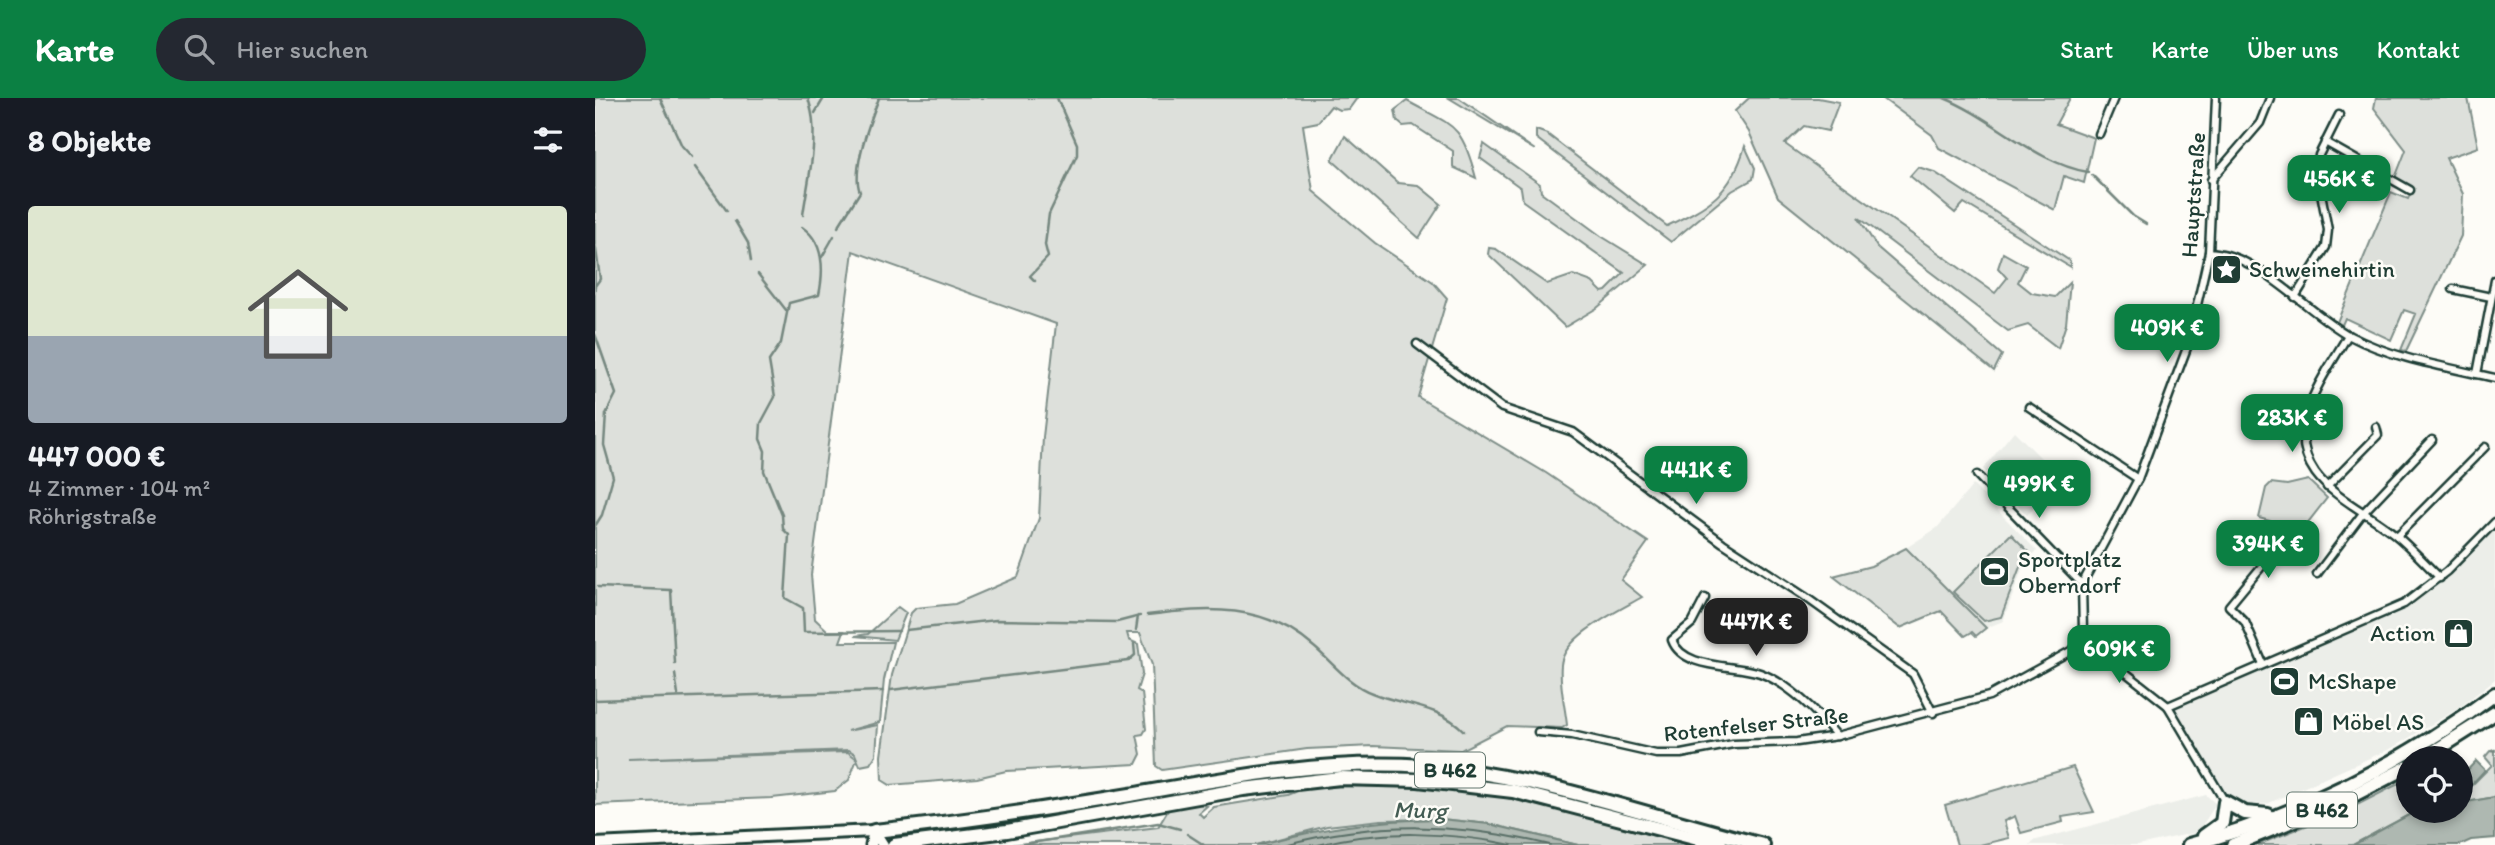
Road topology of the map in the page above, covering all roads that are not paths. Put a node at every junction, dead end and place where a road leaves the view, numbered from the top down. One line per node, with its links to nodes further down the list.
1 (2115, 98): 5 (street)
2 (2216, 98): 7 (street, Hauptstraße)
3 (2270, 98): 7 (street)
4 (2339, 116): 6 (street)
5 (2099, 134)
6 (2325, 142): 8 (street); 12 (street)
7 (2211, 180): 9 (street, Hauptstraße)
8 (2410, 190)
9 (2209, 252): 12 (street); 24 (street, Hauptstraße)
10 (2495, 280): 13 (street)
11 (2453, 289): 13 (street)
12 (2295, 297): 15 (street)
13 (2491, 297): 14 (street)
14 (2492, 310): 17 (street)
15 (2349, 335): 17 (street); 25 (street)
16 (1417, 344): 38 (street)
17 (2477, 374): 18 (street)
18 (2495, 378)
19 (2029, 407): 24 (street)
20 (2376, 426): 25 (street)
21 (2432, 440): 26 (street)
22 (2485, 447): 28 (street)
23 (1977, 475): 32 (street)
24 (2138, 479): 32 (street, Hauptstraße)
25 (2327, 487): 26 (street)
26 (2363, 513): 28 (street); 30 (street)
27 (2495, 522): 31 (street)
28 (2397, 536): 31 (street)
29 (2286, 537): 35 (street)
30 (2317, 574)
31 (2439, 578): 35 (street)
32 (2082, 584): 34 (street, Hauptstraße)
33 (1705, 598): 41 (street)
34 (2087, 642): 37 (street); 38 (street, Rotenfelser Straße)
35 (2263, 664): 37 (street)
36 (2495, 694): 45 (highway, B 462)
37 (2168, 706): 44 (street)
38 (1933, 713): 41 (street, Rotenfelser Straße)
39 (2495, 713): 42 (highway)
40 (1538, 733): 41 (street, Rotenfelser Straße)
41 (1836, 736)
42 (2443, 746)
43 (2396, 773): 54 (highway, B 462)
44 (2225, 802): 45 (highway); 47 (highway)
45 (2275, 816): 47 (highway, B 462)
46 (874, 831): 48 (main road, B 462); 49 (street); 50 (street); 53 (highway, B 462)
47 (2195, 843)
48 (595, 844)
49 (871, 845)
50 (883, 845)
51 (894, 845): 52 (highway, B 462)
52 (1721, 845)
53 (1763, 845)
54 (2233, 845)

